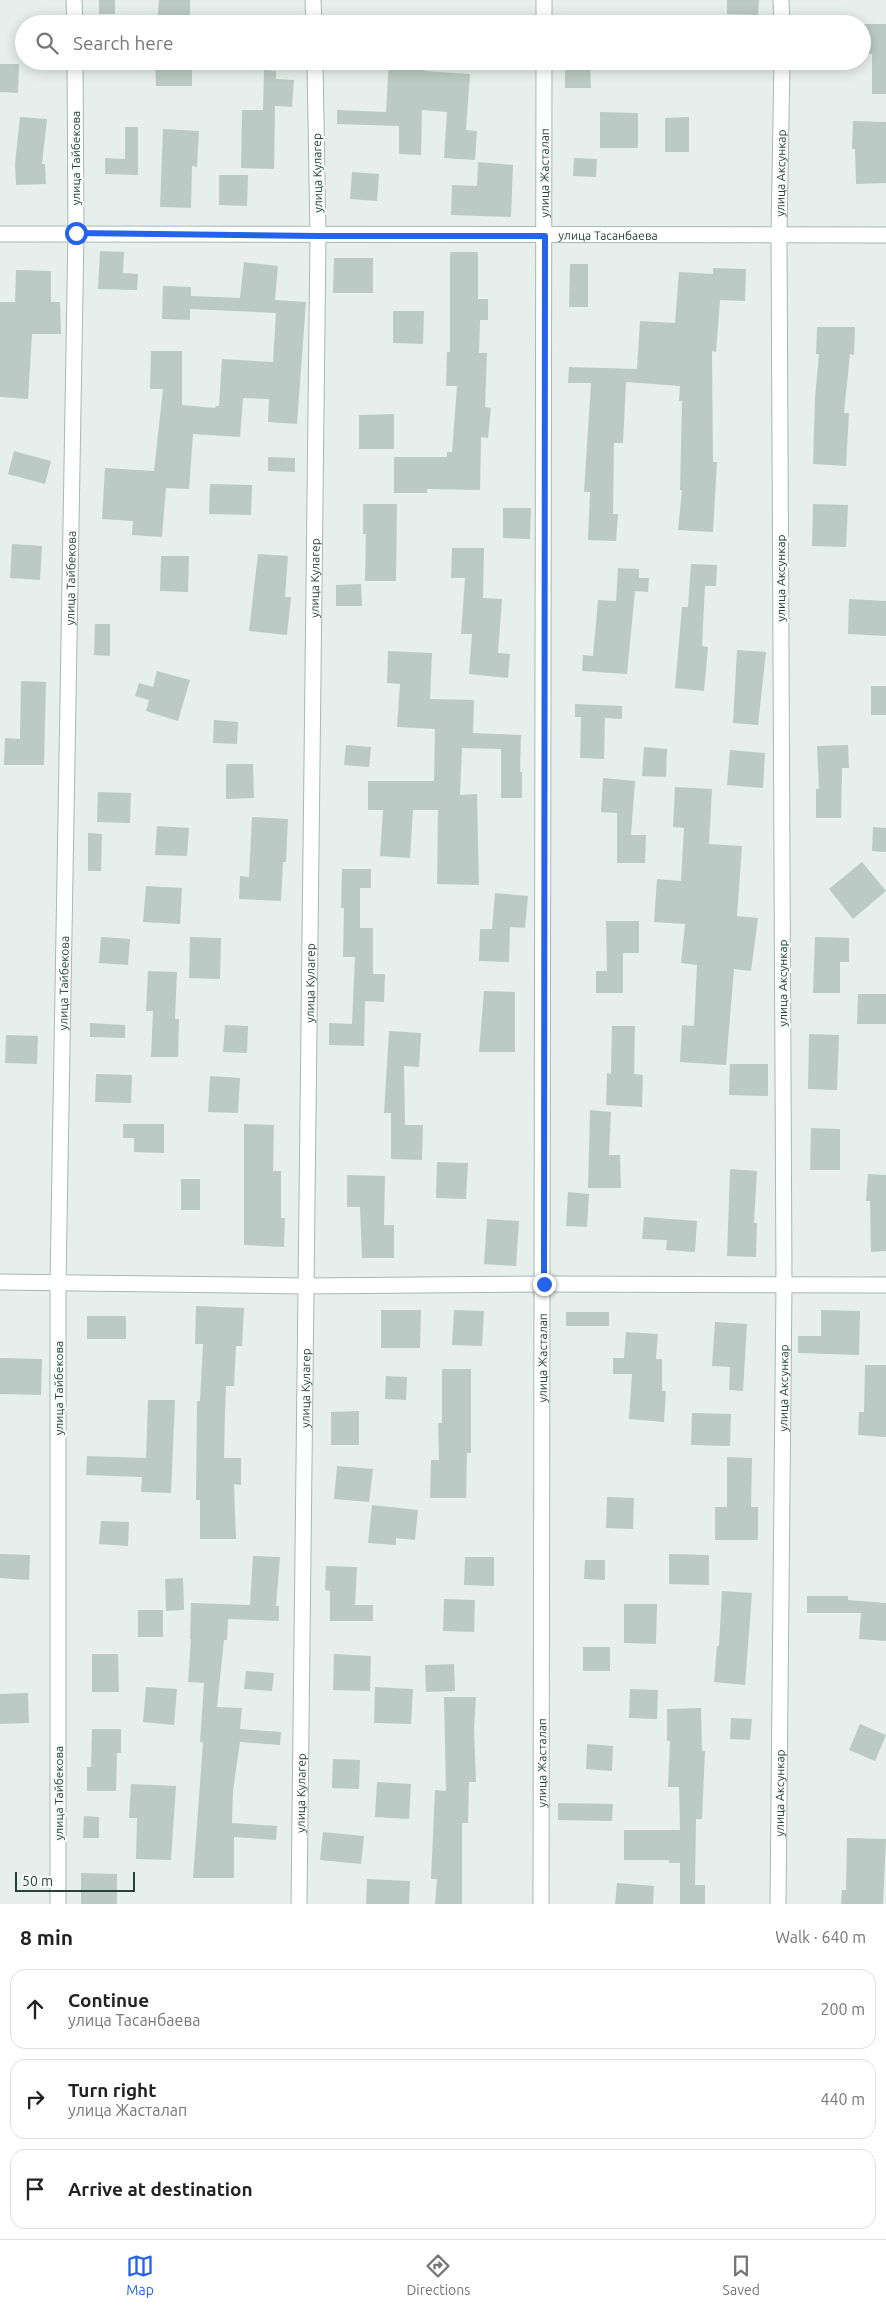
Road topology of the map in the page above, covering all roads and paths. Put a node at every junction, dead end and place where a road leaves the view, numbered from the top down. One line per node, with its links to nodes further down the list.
1 (74, 0): 5 (street)
2 (314, 0): 6 (street)
3 (544, 0): 7 (street)
4 (781, 0): 8 (street)
5 (75, 15)
6 (314, 15)
7 (544, 15)
8 (782, 15)
9 (75, 70): 13 (street, улица Тайбекова)
10 (315, 70): 17 (street, улица Кулагер)
11 (544, 70): 18 (street, улица Жасталап)
12 (782, 70): 16 (street, улица Аксункар)
13 (76, 233): 14 (street, улица Тасанбаева); 17 (street, улица Тасанбаева); 20 (street, улица Тайбекова)
14 (0, 234)
15 (886, 234): 16 (street, улица Тасанбаева)
16 (779, 235): 18 (street, улица Тасанбаева); 22 (street, улица Аксункар)
17 (318, 236): 18 (street, улица Тасанбаева); 24 (street, улица Кулагер)
18 (545, 236): 21 (street, улица Жасталап)
19 (0, 1282): 20 (street)
20 (58, 1282): 24 (street); 25 (street, улица Тайбекова)
21 (544, 1284): 22 (street); 24 (street); 27 (street, улица Жасталап)
22 (784, 1284): 23 (street); 28 (street, улица Аксункар)
23 (886, 1285)
24 (304, 1286): 26 (street, улица Кулагер)
25 (58, 1904)
26 (299, 1904)
27 (541, 1904)
28 (778, 1904)

